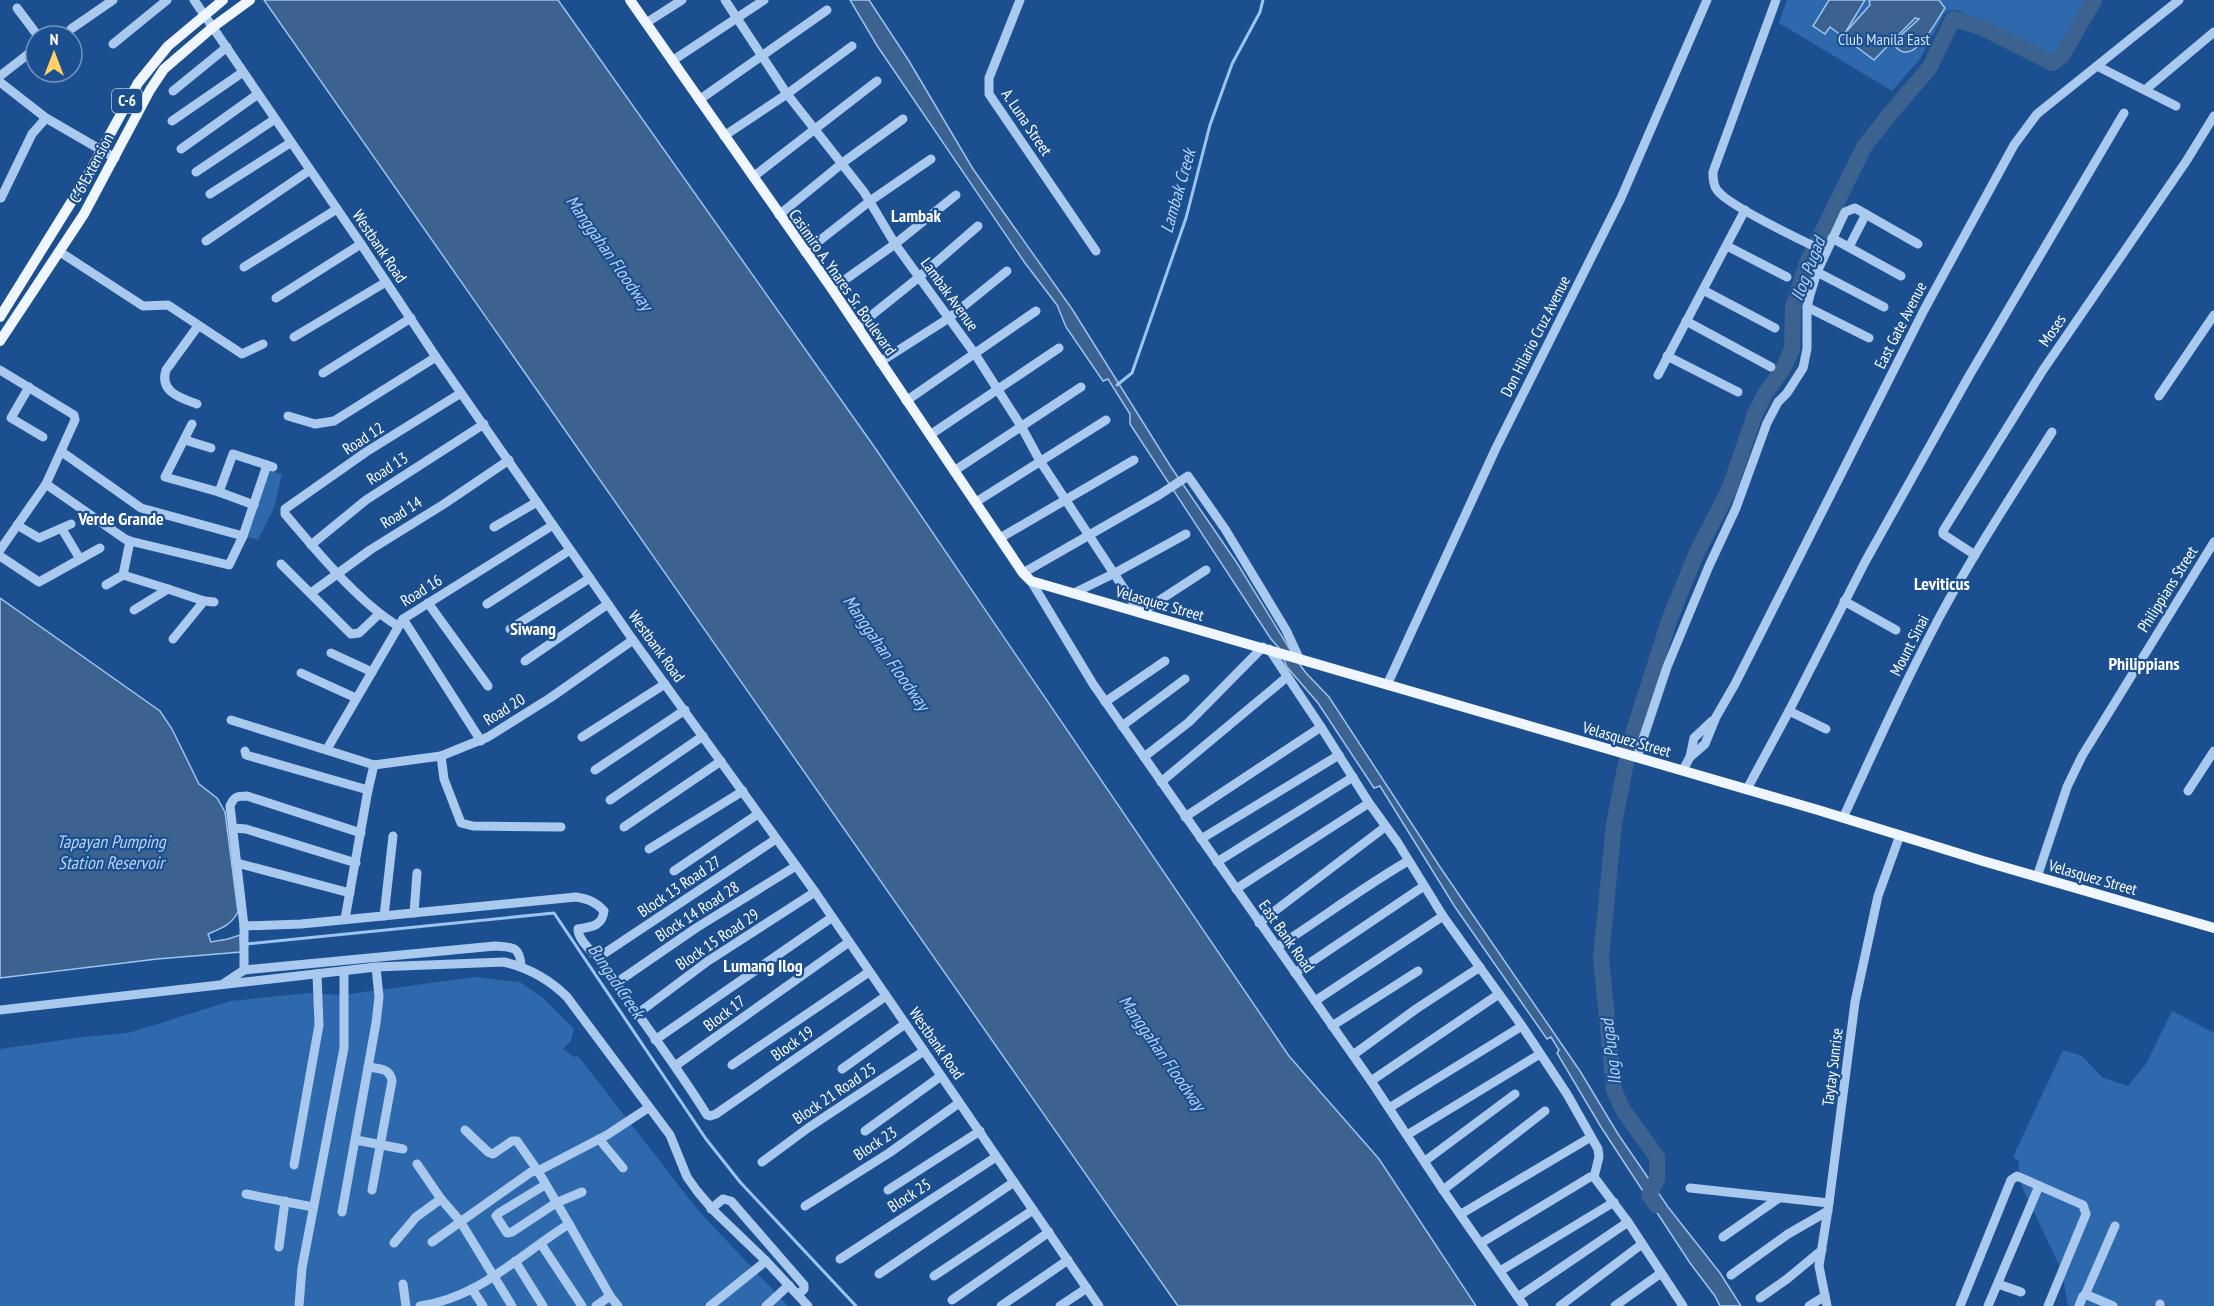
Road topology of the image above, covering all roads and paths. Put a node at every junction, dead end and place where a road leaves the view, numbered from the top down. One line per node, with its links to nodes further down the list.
1 (113, 0): 19 (street)
2 (167, 0): 23 (street)
3 (194, 0): 16 (street, Westbank Road)
4 (223, 0): 16 (main road, C-6 Extension / C-6)
5 (249, 0): 21 (main road, C-6 Extension / C-6)
6 (630, 0): 20 (main road, Casimiro A. Ynares Sr. Boulevard)
7 (682, 0): 20 (street)
8 (725, 0): 17 (street, Lambak Avenue)
9 (764, 0): 17 (street)
10 (1020, 0): 73 (street, A. Luna Street)
11 (1707, 0): 189 (street, Don Hilario Cruz Avenue)
12 (1776, 0): 62 (street)
13 (2179, 0): 29 (street, East Gate Avenue)
14 (17, 8): 18 (street)
15 (827, 10): 26 (street)
16 (205, 14): 21 (street, Westbank Road); 50 (main road, C-6 Extension / C-6)
17 (737, 19): 26 (street, Lambak Avenue); 28 (street)
18 (29, 24)
19 (78, 24)
20 (646, 24): 28 (main road, Casimiro A. Ynares Sr. Boulevard)
21 (213, 27): 25 (street, Westbank Road); 51 (main road, C-6 Extension / C-6)
22 (2214, 32): 34 (street)
23 (113, 44)
24 (852, 46): 37 (street)
25 (226, 47): 30 (street, Westbank Road); 35 (street)
26 (761, 55): 37 (street, Lambak Avenue); 38 (street)
27 (24, 57): 31 (street)
28 (672, 61): 38 (main road, Casimiro A. Ynares Sr. Boulevard)
29 (2097, 66): 34 (street); 212 (street, East Gate Avenue)
30 (243, 72): 36 (street, Westbank Road); 45 (street)
31 (0, 76)
32 (876, 81): 46 (street)
33 (0, 82): 42 (street)
34 (2145, 90): 39 (street)
35 (173, 91)
36 (258, 94): 43 (street, Westbank Road); 49 (street)
37 (787, 94): 46 (street, Lambak Avenue); 47 (street)
38 (699, 100): 47 (main road, Casimiro A. Ynares Sr. Boulevard)
39 (2176, 106)
40 (2124, 113): 167 (street)
41 (2214, 116): 154 (street, Moses)
42 (46, 118): 50 (street); 59 (street)
43 (274, 119): 48 (street, Westbank Road); 55 (street)
44 (903, 119): 53 (street)
45 (171, 121)
46 (815, 130): 53 (street, Lambak Avenue); 56 (street)
47 (724, 136): 56 (main road, Casimiro A. Ynares Sr. Boulevard)
48 (290, 143): 54 (street, Westbank Road); 57 (street)
49 (181, 149)
50 (102, 150): 51 (street); 91 (main road, C-6 Extension / C-6)
51 (115, 158): 75 (main road, C-6 Extension / C-6)
52 (931, 159): 60 (street)
53 (841, 164): 60 (street, Lambak Avenue); 64 (street)
54 (310, 170): 61 (street, Westbank Road); 67 (street)
55 (196, 172)
56 (753, 177): 64 (main road, Casimiro A. Ynares Sr. Boulevard)
57 (210, 194)
58 (956, 195): 69 (street)
59 (1, 198)
60 (870, 201): 69 (street, Lambak Avenue); 76 (street)
61 (337, 209): 68 (street, Westbank Road); 77 (street)
62 (1745, 210): 71 (street); 74 (street)
63 (1866, 214): 66 (street); 70 (street); 72 (street)
64 (779, 215): 76 (main road, Casimiro A. Ynares Sr. Boulevard)
65 (978, 226): 82 (street)
66 (1832, 238): 72 (street); 74 (street)
67 (206, 241)
68 (361, 244): 83 (street, Westbank Road); 86 (street)
69 (895, 244): 82 (street, Lambak Avenue); 84 (street)
70 (1918, 244)
71 (1727, 246): 81 (street); 85 (street)
72 (1849, 247): 80 (street)
73 (1096, 250)
74 (1822, 250): 79 (street)
75 (60, 252): 95 (street); 100 (main road, C-6 Extension / C-6)
76 (805, 252): 84 (main road, Casimiro A. Ynares Sr. Boulevard)
77 (244, 267)
78 (1007, 270): 93 (street)
79 (1817, 272): 87 (street); 88 (street)
80 (1901, 276)
81 (1787, 277)
82 (918, 278): 93 (street, Lambak Avenue); 96 (street)
83 (386, 282): 92 (street, Westbank Road); 98 (street)
84 (832, 289): 96 (main road, Casimiro A. Ynares Sr. Boulevard)
85 (1703, 290): 94 (street); 97 (street)
86 (276, 298)
87 (1807, 307): 99 (street); 208 (street)
88 (1884, 307)
89 (1036, 311): 103 (street)
90 (2214, 315): 116 (street)
91 (0, 317)
92 (411, 318): 105 (street, Westbank Road); 109 (street)
93 (949, 318): 103 (street, Lambak Avenue); 106 (street)
94 (1686, 321): 104 (street); 107 (street)
95 (198, 326): 101 (street); 118 (street)
96 (857, 327): 106 (main road, Casimiro A. Ynares Sr. Boulevard)
97 (1775, 328)
98 (294, 337)
99 (1869, 338)
100 (0, 341)
101 (263, 344)
102 (1059, 348): 113 (street)
103 (975, 354): 113 (street, Lambak Avenue); 117 (street)
104 (1667, 356): 110 (street); 114 (street)
105 (436, 357): 115 (street, Westbank Road); 119 (street)
106 (880, 362): 117 (main road, Casimiro A. Ynares Sr. Boulevard)
107 (1771, 368)
108 (0, 370): 111 (street)
109 (323, 373)
110 (1658, 375)
111 (29, 387): 126 (street); 129 (street)
112 (1081, 387): 123 (street)
113 (998, 389): 123 (street, Lambak Avenue); 125 (street)
114 (1738, 392)
115 (461, 393): 122 (street, Westbank Road); 149 (street, Road 12)
116 (2159, 396)
117 (906, 401): 125 (main road, Casimiro A. Ynares Sr. Boulevard)
118 (197, 404)
119 (288, 416)
120 (1106, 420): 132 (street)
121 (192, 424): 127 (street)
122 (484, 424): 130 (street, Westbank Road); 149 (street, Road 13)
123 (1021, 426): 132 (street, Lambak Avenue); 133 (street)
124 (2052, 432): 154 (street, Mount Sinai)
125 (930, 435): 133 (main road, Casimiro A. Ynares Sr. Boulevard)
126 (43, 437)
127 (185, 440): 128 (street); 135 (street)
128 (211, 448)
129 (62, 452): 134 (street); 145 (street)
130 (509, 459): 137 (street, Westbank Road); 158 (street, Road 14)
131 (1134, 460): 136 (street)
132 (1040, 461): 136 (street, Lambak Avenue); 138 (street)
133 (954, 471): 138 (main road, Casimiro A. Ynares Sr. Boulevard)
134 (46, 484): 140 (street); 147 (street)
135 (219, 492): 139 (street); 139 (street)
136 (1066, 499): 144 (street, Lambak Avenue); 146 (street)
137 (537, 502): 141 (street, Westbank Road); 142 (street)
138 (976, 502): 146 (main road, Casimiro A. Ynares Sr. Boulevard)
139 (254, 506): 145 (street)
140 (18, 525): 151 (street); 155 (street)
141 (553, 525): 152 (street, Westbank Road); 168 (street, Road 16)
142 (494, 527)
143 (1186, 534): 159 (street)
144 (1090, 535): 159 (street, Lambak Avenue); 161 (street); 181 (street)
145 (243, 537): 147 (street)
146 (1000, 538): 161 (main road, Casimiro A. Ynares Sr. Boulevard)
147 (130, 541): 160 (street)
148 (2214, 542): 241 (street, Philippians Street)
149 (311, 545): 158 (street)
150 (100, 548): 155 (street)
151 (0, 550)
152 (570, 550): 162 (street, Westbank Road); 169 (street)
153 (0, 555): 155 (street)
154 (1975, 555): 223 (street, Mount Sinai)
155 (80, 560)
156 (281, 564): 165 (street)
157 (1206, 570): 172 (street)
158 (338, 572): 165 (street, Road 14); 173 (street)
159 (1115, 573): 166 (street); 172 (street, Lambak Avenue)
160 (123, 575): 163 (street); 164 (street)
161 (1027, 577): 166 (main road, Velasquez Street); 192 (street, East Bank Road)
162 (590, 578): 170 (street, Westbank Road); 175 (street)
163 (106, 585)
164 (168, 589): 171 (street); 177 (street)
165 (311, 593): 173 (street)
166 (1074, 593): 172 (main road, Velasquez Street)
167 (1844, 601): 176 (street); 194 (street)
168 (428, 603): 174 (street, Road 16); 190 (street)
169 (486, 604)
170 (608, 604): 178 (street, Westbank Road); 182 (street)
171 (134, 610)
172 (1140, 613): 179 (main road, Velasquez Street)
173 (379, 614): 174 (street)
174 (401, 622): 184 (street, Road 16); 201 (street)
175 (510, 629)
176 (1896, 630)
177 (173, 639)
178 (633, 640): 188 (street, Westbank Road); 201 (street, Road 20)
179 (1266, 648): 181 (main road, Velasquez Street); 186 (street); 207 (street)
180 (332, 653): 184 (street)
181 (1299, 658): 189 (main road, Velasquez Street)
182 (525, 661)
183 (1165, 661): 192 (street)
184 (372, 672): 191 (street, Road 16)
185 (301, 673): 191 (street)
186 (1287, 677): 197 (street); 214 (street)
187 (1185, 679): 196 (street)
188 (665, 684): 193 (street, Westbank Road); 200 (street)
189 (1387, 685): 208 (main road, Velasquez Street)
190 (488, 686)
191 (356, 698): 202 (street, Road 16)
192 (1106, 702): 196 (street, East Bank Road)
193 (685, 710): 199 (street, Westbank Road); 211 (street)
194 (1790, 711): 198 (street); 215 (street)
195 (231, 720): 202 (street)
196 (1122, 726): 207 (street, East Bank Road)
197 (1321, 727): 205 (street); 222 (street)
198 (1826, 729)
199 (703, 736): 209 (street, Westbank Road); 219 (street)
200 (582, 737)
201 (481, 741): 206 (street, Road 20)
202 (327, 749): 210 (street)
203 (245, 751): 216 (street)
204 (2214, 751): 218 (street)
205 (1339, 754): 213 (street); 232 (street)
206 (441, 756): 210 (street, Road 20); 224 (street)
207 (1144, 757): 214 (street, East Bank Road)
208 (1637, 757): 212 (main road, Velasquez Street)
209 (721, 761): 217 (street, Westbank Road); 225 (street)
210 (374, 765): 216 (street)
211 (595, 770)
212 (1683, 770): 215 (main road, Velasquez Street)
213 (1353, 777): 220 (street); 235 (street)
214 (1161, 782): 222 (street, East Bank Road)
215 (1747, 789): 223 (main road, Velasquez Street)
216 (368, 790): 228 (street)
217 (742, 791): 221 (street, Westbank Road); 233 (street)
218 (2188, 791)
219 (610, 800)
220 (1369, 803): 226 (street); 243 (street)
221 (758, 814): 231 (street, Westbank Road); 239 (street)
222 (1185, 817): 232 (street, East Bank Road)
223 (1843, 818): 229 (main road, Velasquez Street)
224 (561, 827)
225 (624, 827)
226 (1385, 827): 234 (street); 251 (street)
227 (233, 828): 228 (street); 236 (street); 237 (street)
228 (361, 833): 237 (street)
229 (1900, 835): 241 (main road, Velasquez Street); 324 (street, Taytay Sunrise)
230 (393, 836): 247 (street)
231 (776, 839): 238 (street, Westbank Road); 256 (street, Block 13 Road 27)
232 (1201, 839): 235 (street, East Bank Road)
233 (649, 849)
234 (1408, 861): 242 (street); 255 (street)
235 (1217, 862): 243 (street, East Bank Road)
236 (237, 863): 244 (street); 253 (street)
237 (356, 863): 244 (street)
238 (796, 866): 245 (street, Westbank Road); 266 (street, Block 14 Road 28)
239 (674, 871)
240 (417, 873): 246 (street)
241 (2037, 877): 252 (main road, Velasquez Street)
242 (1424, 886): 248 (street); 264 (street)
243 (1236, 889): 251 (street, East Bank Road)
244 (350, 892): 250 (street)
245 (815, 892): 249 (street, Westbank Road); 272 (street, Block 15 Road 29)
246 (414, 913): 247 (street); 256 (street)
247 (384, 916): 250 (street)
248 (1443, 916): 260 (street); 270 (street)
249 (831, 918): 254 (street, Westbank Road); 276 (street)
250 (345, 919): 253 (street)
251 (1259, 923): 255 (street, East Bank Road)
252 (2214, 928)
253 (244, 930): 257 (street)
254 (849, 942): 263 (street, Westbank Road); 281 (street, Block 17)
255 (1277, 947): 264 (street, East Bank Road)
256 (599, 957): 266 (street)
257 (244, 965): 258 (street); 267 (street)
258 (521, 966): 259 (street); 288 (street)
259 (376, 967): 261 (street); 282 (street)
260 (1480, 968): 268 (street); 279 (street)
261 (344, 971): 265 (street); 323 (street)
262 (1418, 971): 274 (street)
263 (869, 972): 269 (street, Westbank Road); 280 (street)
264 (1295, 973): 270 (street, East Bank Road)
265 (317, 974): 267 (street); 304 (street)
266 (616, 983): 272 (street)
267 (221, 985): 271 (street)
268 (1499, 994): 275 (street); 285 (street)
269 (886, 996): 273 (street, Westbank Road); 281 (street, Block 19)
270 (1315, 1001): 274 (street, East Bank Road)
271 (0, 1010)
272 (637, 1014): 276 (street)
273 (905, 1024): 277 (street, Westbank Road); 283 (street)
274 (1332, 1026): 279 (street, East Bank Road)
275 (1522, 1026): 278 (street); 289 (street)
276 (655, 1040): 281 (street)
277 (924, 1051): 284 (street, Westbank Road); 302 (street, Block 21 Road 25)
278 (1540, 1054): 294 (street); 295 (street)
279 (1353, 1055): 285 (street, East Bank Road)
280 (732, 1065)
281 (675, 1066)
282 (368, 1067): 297 (street); 298 (street)
283 (842, 1069)
284 (941, 1076): 287 (street, Westbank Road); 292 (street)
285 (1371, 1081): 289 (street, East Bank Road)
286 (1515, 1094): 301 (street)
287 (959, 1103): 293 (street, Westbank Road); 322 (street, Block 23)
288 (648, 1108): 296 (street); 325 (street)
289 (1389, 1108): 294 (street, East Bank Road)
290 (1545, 1111): 314 (street)
291 (465, 1130): 306 (street)
292 (865, 1131)
293 (980, 1131): 300 (street, Westbank Road); 313 (street)
294 (1407, 1135): 301 (street, East Bank Road)
295 (1590, 1137): 307 (street); 328 (street)
296 (599, 1139): 305 (street); 306 (street)
297 (356, 1140): 298 (street); 327 (street)
298 (381, 1145): 299 (street); 312 (street)
299 (403, 1149)
300 (996, 1157): 308 (street, Westbank Road); 342 (street, Block 25)
301 (1425, 1161): 314 (street, East Bank Road)
302 (762, 1162)
303 (417, 1164): 318 (street)
304 (294, 1165)
305 (623, 1168)
306 (538, 1171): 309 (street); 329 (street)
307 (1594, 1177): 320 (street); 337 (street)
308 (1014, 1182): 326 (street, Westbank Road); 348 (street)
309 (545, 1185): 321 (street); 321 (street)
310 (2040, 1186): 353 (street); 387 (street); 389 (street)
311 (1690, 1188): 317 (street)
312 (372, 1190)
313 (888, 1190)
314 (1443, 1190): 328 (street, East Bank Road)
315 (582, 1192): 321 (street)
316 (246, 1194): 319 (street)
317 (1779, 1198): 324 (street); 334 (street)
318 (441, 1199): 329 (street); 336 (street)
319 (285, 1201): 323 (street); 340 (street)
320 (1614, 1202): 330 (street); 346 (street)
321 (556, 1203): 331 (street)
322 (805, 1206)
323 (313, 1207): 367 (street)
324 (1829, 1207): 341 (street, Taytay Sunrise); 349 (street)
325 (711, 1209): 345 (street); 358 (street)
326 (1033, 1210): 333 (street, Westbank Road); 351 (street)
327 (342, 1212)
328 (1461, 1214): 337 (street, East Bank Road)
329 (460, 1221): 335 (street); 350 (street)
330 (1628, 1222): 339 (street); 361 (street)
331 (569, 1224): 338 (street); 360 (street)
332 (2115, 1226): 359 (street)
333 (1049, 1232): 343 (street, Westbank Road); 363 (street)
334 (1723, 1237)
335 (432, 1242)
336 (394, 1243)
337 (1481, 1243): 346 (street, East Bank Road)
338 (541, 1244): 344 (street); 373 (street)
339 (1642, 1244): 347 (street); 383 (street)
340 (279, 1246)
341 (1822, 1250): 362 (street); 364 (street, Taytay Sunrise)
342 (840, 1259)
343 (1068, 1260): 355 (street, Westbank Road); 379 (street)
344 (515, 1261): 350 (street); 372 (street)
345 (766, 1261): 354 (street); 376 (street)
346 (1500, 1271): 361 (street, East Bank Road)
347 (1661, 1273): 365 (street); 384 (street)
348 (879, 1274)
349 (1731, 1275)
350 (495, 1276): 356 (street); 371 (street)
351 (934, 1276)
352 (403, 1284): 368 (street)
353 (1998, 1284): 357 (street); 388 (street)
354 (789, 1285): 358 (street); 377 (street)
355 (1087, 1288): 380 (street); 381 (street, Westbank Road)
356 (472, 1289): 366 (street); 370 (street)
357 (2021, 1292)
358 (798, 1295): 378 (street)
359 (2085, 1295): 390 (street); 391 (street)
360 (610, 1296): 374 (street); 375 (street)
361 (1518, 1297): 382 (street, East Bank Road)
362 (1760, 1298)
363 (952, 1300)
364 (1826, 1301): 386 (street)
365 (1681, 1302): 385 (street)
366 (451, 1303): 369 (street)
367 (299, 1306)
368 (406, 1306)
369 (420, 1306)
370 (483, 1306)
371 (512, 1306)
372 (543, 1306)
373 (582, 1306)
374 (596, 1306)
375 (618, 1306)
376 (710, 1306)
377 (765, 1306)
378 (808, 1306)
379 (1001, 1306)
380 (1060, 1306)
381 (1099, 1306)
382 (1524, 1306)
383 (1560, 1306)
384 (1615, 1306)
385 (1669, 1306)
386 (1809, 1306)
387 (1960, 1306)
388 (1988, 1306)
389 (2048, 1306)
390 (2079, 1306)
391 (2113, 1306)

